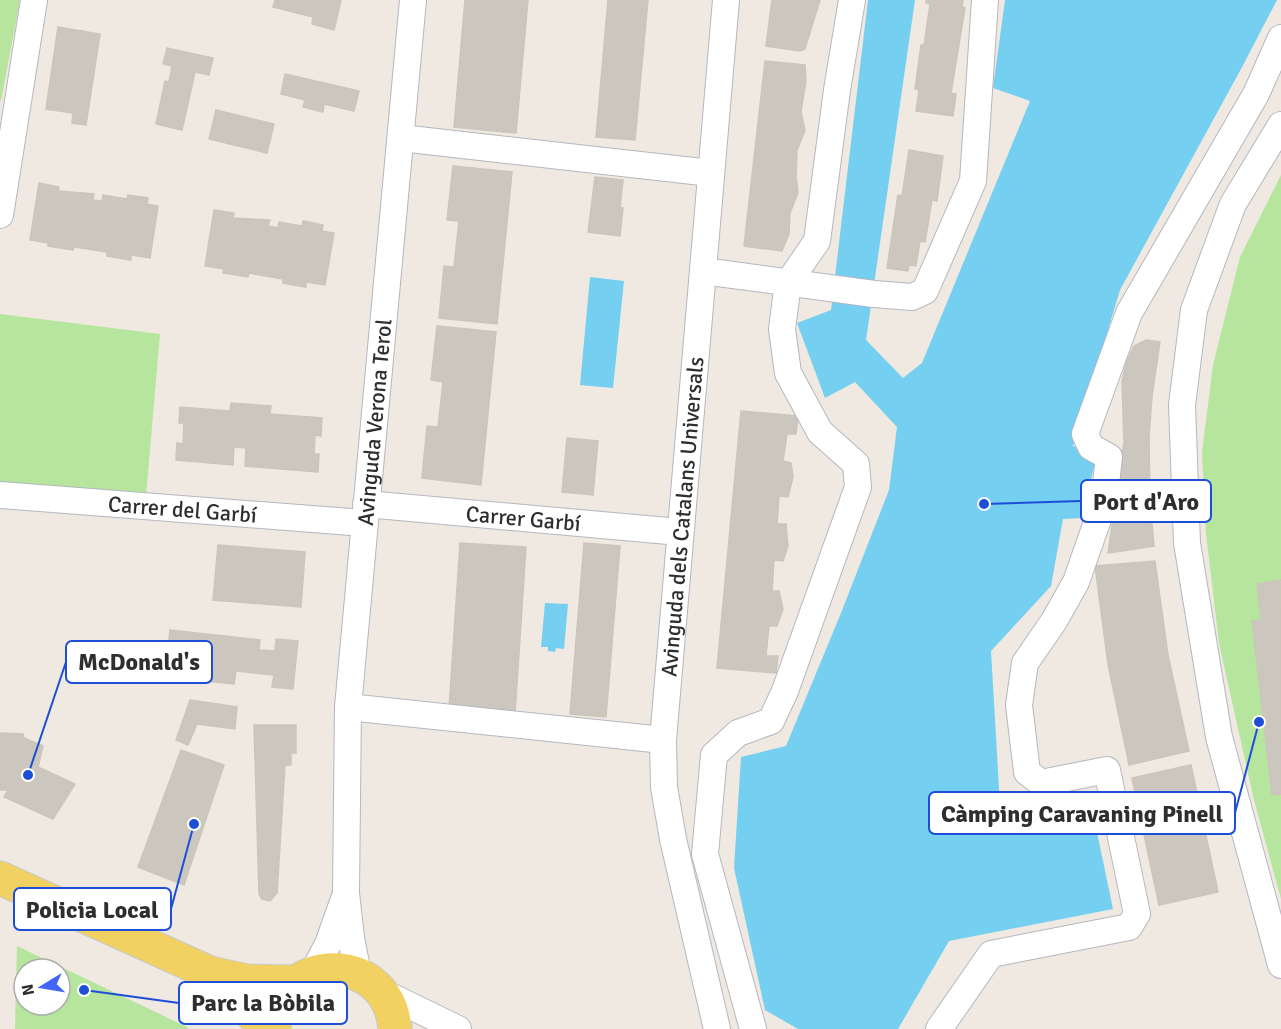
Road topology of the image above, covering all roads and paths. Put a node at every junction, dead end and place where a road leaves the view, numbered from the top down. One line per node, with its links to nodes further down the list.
1 (34, 0): 10 (street)
2 (413, 0): 8 (street, Avinguda Verona Terol)
3 (726, 0): 9 (street, Avinguda dels Catalans Universals)
4 (852, 0): 12 (street)
5 (985, 0): 12 (street)
6 (1281, 38): 30 (street)
7 (1281, 125): 20 (street)
8 (401, 138): 9 (street); 14 (street, Avinguda Verona Terol)
9 (711, 173): 11 (street, Avinguda dels Catalans Universals)
10 (0, 215)
11 (703, 271): 12 (street); 15 (street, Avinguda dels Catalans Universals)
12 (788, 283): 29 (street)
13 (0, 495): 14 (street, Carrer del Garbí)
14 (365, 513): 15 (street, Carrer Garbí); 16 (street, Avinguda Verona Terol)
15 (680, 532): 17 (street, Avinguda dels Catalans Universals)
16 (348, 707): 17 (street); 19 (street, Avinguda Verona Terol)
17 (663, 740): 28 (street, Avinguda dels Catalans Universals)
18 (0, 878): 21 (main road)
19 (346, 893): 22 (street, Avinguda Verona Terol); 23 (street, Avinguda Verona Terol)
20 (1281, 965)
21 (210, 973): 22 (main road); 24 (main road)
22 (305, 978): 23 (main road); 25 (main road)
23 (370, 983): 26 (main road); 27 (street)
24 (267, 1029)
25 (274, 1029)
26 (395, 1029)
27 (458, 1029)
28 (717, 1029)
29 (753, 1029)
30 (939, 1029)

